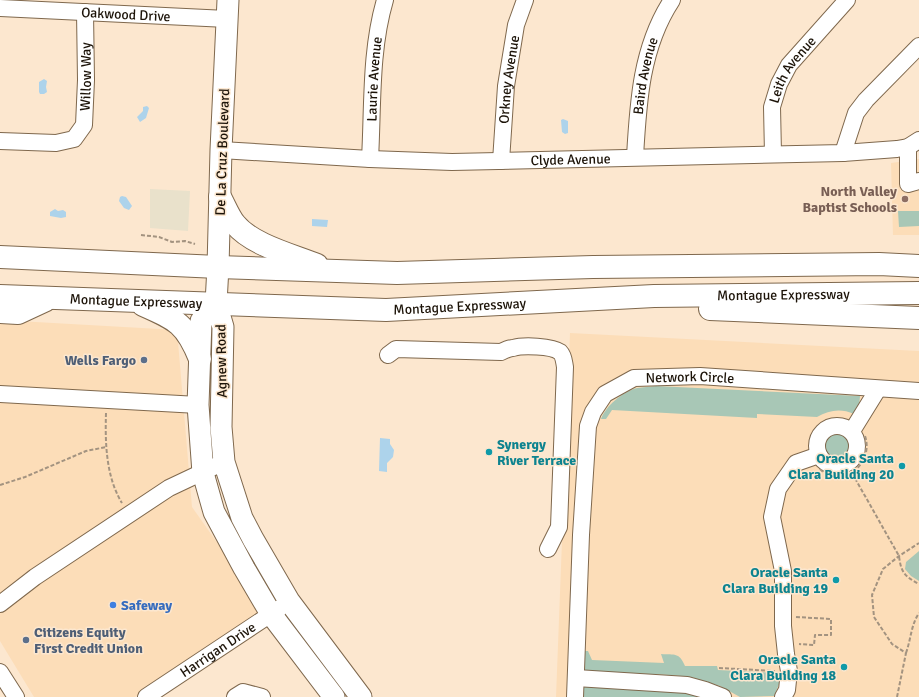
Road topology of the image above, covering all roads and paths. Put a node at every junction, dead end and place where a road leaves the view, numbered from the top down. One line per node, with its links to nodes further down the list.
1 (385, 0): 15 (street, Laurie Avenue)
2 (525, 0): 16 (street, Orkney Avenue)
3 (672, 0): 14 (street, Baird Avenue)
4 (848, 0): 13 (street, Leith Avenue)
5 (0, 8): 7 (street, Oakwood Drive)
6 (227, 10): 7 (street, Oakwood Drive); 11 (main road, De La Cruz Boulevard)
7 (85, 12): 9 (street, Willow Way)
8 (919, 46): 12 (street)
9 (0, 141)
10 (914, 144): 12 (street, Clyde Avenue); 17 (street)
11 (221, 150): 15 (street, Clyde Avenue); 18 (main road, De La Cruz Boulevard)
12 (843, 153): 13 (street, Clyde Avenue)
13 (773, 154): 14 (street, Clyde Avenue)
14 (635, 157): 16 (street, Clyde Avenue)
15 (370, 159): 16 (street, Clyde Avenue)
16 (501, 161)
17 (914, 182)
18 (220, 197): 25 (main road, De La Cruz Boulevard); 26 (highway)
19 (141, 235): 20 (path)
20 (195, 244)
21 (0, 257): 25 (highway, Montague Expressway)
22 (919, 262): 23 (highway)
23 (878, 264): 24 (highway, Montague Expressway); 26 (highway, Montague Expressway)
24 (919, 266)
25 (218, 267): 26 (highway, Montague Expressway); 32 (main road, De La Cruz Boulevard)
26 (331, 270)
27 (919, 293): 29 (highway, Montague Expressway)
28 (0, 296): 30 (highway, Montague Expressway)
29 (654, 296): 32 (highway, Montague Expressway); 34 (highway)
30 (50, 298): 31 (highway, Montague Expressway); 33 (highway)
31 (135, 301): 32 (highway, Montague Expressway); 36 (highway)
32 (216, 303): 36 (main road, Agnew Road); 44 (main road, Agnew Road)
33 (0, 312)
34 (919, 318)
35 (388, 355): 51 (street)
36 (200, 359): 41 (main road, Agnew Road)
37 (878, 389): 38 (street, Network Circle); 42 (street); 64 (street, Network Circle)
38 (919, 391)
39 (0, 394): 40 (street)
40 (107, 400): 41 (street); 43 (path)
41 (198, 405): 46 (main road, Agnew Road)
42 (858, 432): 45 (street); 45 (street); 47 (path)
43 (106, 447): 48 (path); 49 (path)
44 (224, 462): 46 (street); 54 (main road, Agnew Road)
45 (819, 462): 47 (path); 62 (street)
46 (203, 473): 49 (street); 58 (main road, Agnew Road)
47 (852, 473): 52 (path)
48 (0, 485)
49 (129, 515): 55 (street)
50 (919, 543): 52 (path)
51 (548, 549)
52 (899, 556): 53 (path); 60 (path)
53 (919, 584)
54 (289, 601): 58 (street, Harrigan Drive); 71 (main road, Agnew Road)
55 (0, 604)
56 (919, 612): 60 (path)
57 (794, 613): 59 (path)
58 (271, 614): 65 (street, Harrigan Drive); 70 (main road, Agnew Road)
59 (795, 644)
60 (906, 653): 75 (path)
61 (719, 668): 62 (path)
62 (789, 671): 74 (street)
63 (0, 672): 66 (street)
64 (576, 678): 72 (street, Network Circle); 73 (street)
65 (164, 692): 67 (street, Harrigan Drive)
66 (16, 697)
67 (146, 697)
68 (235, 697): 69 (street)
69 (262, 697)
70 (334, 697)
71 (361, 697)
72 (575, 697)
73 (723, 697)
74 (784, 697)
75 (897, 697)

